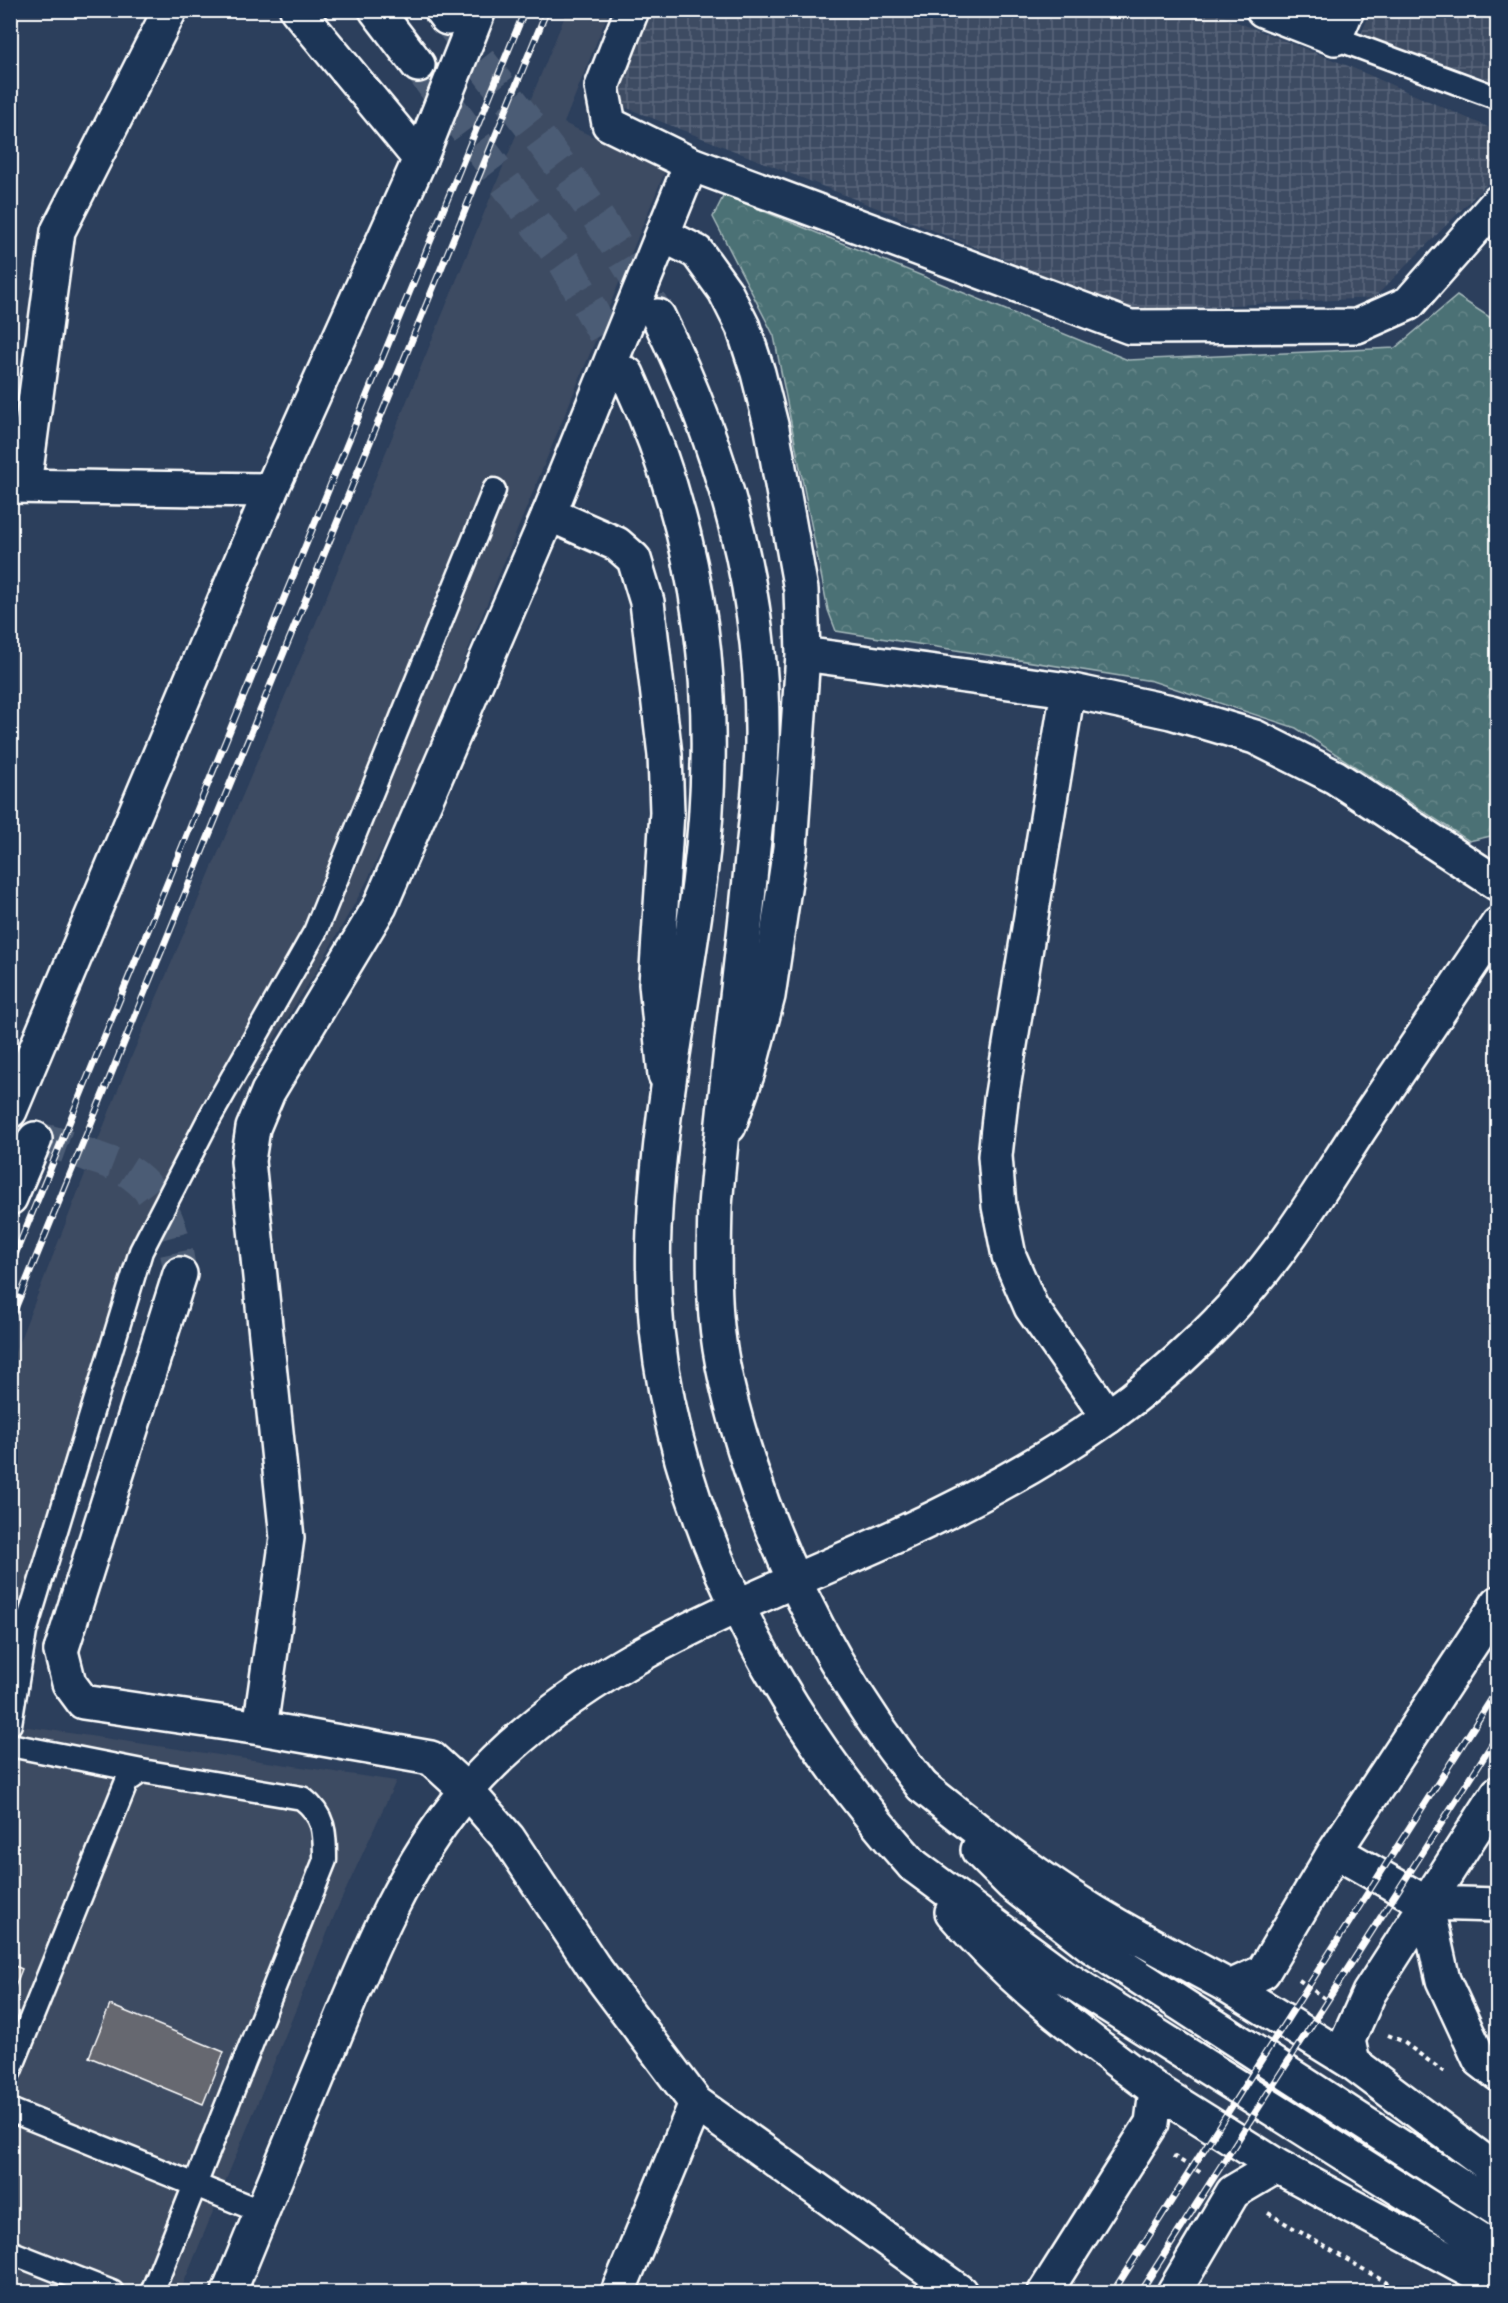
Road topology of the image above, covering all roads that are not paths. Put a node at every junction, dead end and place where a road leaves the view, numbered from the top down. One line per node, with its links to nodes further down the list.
1 (170, 10): 16 (street)
2 (297, 10): 10 (street)
3 (376, 10): 8 (street)
4 (479, 10): 10 (street)
5 (632, 10): 11 (street)
6 (1263, 10): 7 (street)
7 (1341, 24): 9 (lane)
8 (418, 65)
9 (1497, 98)
10 (420, 159): 17 (street)
11 (691, 164): 12 (street); 13 (street)
12 (1497, 202)
13 (663, 235): 19 (street); 20 (street)
14 (658, 316): 27 (street)
15 (627, 374): 24 (street)
16 (17, 485): 17 (street)
17 (271, 490): 25 (street)
18 (494, 490): 34 (lane)
19 (549, 514): 24 (street); 35 (street)
20 (803, 654): 21 (street); 27 (street)
21 (1068, 690): 22 (street); 30 (street)
22 (1497, 884)
23 (1497, 924): 30 (street)
24 (666, 1091): 33 (street)
25 (10, 1111)
26 (35, 1139): 28 (street)
27 (719, 1154): 31 (street)
28 (10, 1198)
29 (180, 1274): 35 (street)
30 (1108, 1417): 31 (street)
31 (793, 1581): 33 (street); 38 (street)
32 (1497, 1603): 41 (street)
33 (735, 1606): 39 (street); 42 (street)
34 (10, 1724)
35 (260, 1728): 39 (street)
36 (10, 1745): 37 (lane)
37 (142, 1771): 47 (lane); 54 (lane)
38 (922, 1786): 45 (street); 55 (street)
39 (467, 1791): 50 (street); 56 (street)
40 (1497, 1793): 43 (street)
41 (1335, 1851): 43 (street); 45 (street)
42 (913, 1865): 49 (street); 57 (street)
43 (1426, 1903): 44 (street); 46 (street); 48 (street)
44 (1497, 1905)
45 (1230, 1987): 46 (street)
46 (1353, 2063): 53 (street)
47 (10, 2071)
48 (1497, 2074)
49 (1156, 2090): 52 (street); 65 (street)
50 (696, 2103): 63 (street); 64 (street)
51 (10, 2110): 54 (lane)
52 (1277, 2166): 59 (street); 66 (street)
53 (1497, 2172)
54 (195, 2185): 56 (lane); 61 (lane)
55 (1497, 2210)
56 (262, 2212): 62 (street)
57 (1497, 2251)
58 (10, 2252): 60 (lane)
59 (1497, 2285)
60 (112, 2292)
61 (152, 2292)
62 (229, 2292)
63 (618, 2292)
64 (960, 2292)
65 (1045, 2292)
66 (1174, 2292)

